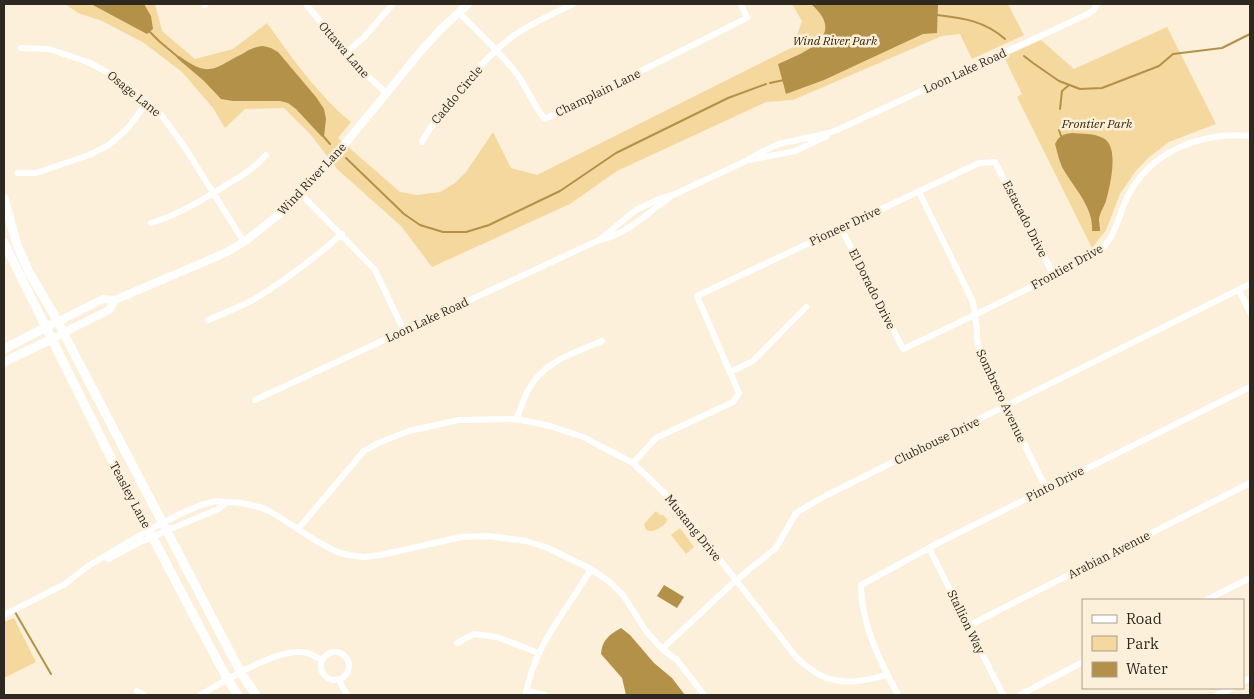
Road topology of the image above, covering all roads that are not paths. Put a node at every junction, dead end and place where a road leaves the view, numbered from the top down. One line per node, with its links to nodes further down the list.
1 (306, 4): 10 (street, Ottawa Lane)
2 (393, 4): 10 (street)
3 (468, 4): 7 (street, Wind River Lane)
4 (573, 4): 9 (street, Caddo Circle)
5 (741, 4): 9 (street, Champlain Lane)
6 (1097, 4): 13 (street, Loon Lake Road)
7 (458, 12): 9 (street, Champlain Lane); 11 (street, Wind River Lane)
8 (21, 48): 12 (street, Osage Lane)
9 (496, 51): 15 (street, Caddo Circle)
10 (346, 53): 11 (street, Ottawa Lane)
11 (386, 93): 22 (street, Wind River Lane)
12 (147, 102): 19 (street); 21 (street, Osage Lane)
13 (829, 133): 17 (street, Loon Lake Road); 17 (street, Loon Lake Road)
14 (1250, 136): 31 (street, Frontier Drive)
15 (422, 142)
16 (266, 155): 21 (street)
17 (746, 160): 23 (street, Loon Lake Road)
18 (995, 162): 20 (street, Pioneer Drive); 31 (street, Estacado Drive)
19 (18, 173)
20 (918, 192): 26 (street, Pioneer Drive); 37 (street, Sombrero Avenue)
21 (214, 193): 25 (street); 29 (street, Osage Lane)
22 (301, 194): 27 (street); 29 (street, Wind River Lane)
23 (673, 195): 28 (street, Loon Lake Road); 28 (street, Loon Lake Road)
24 (4, 198): 39 (main road, Teasley Lane)
25 (151, 223)
26 (841, 228): 46 (street, El Dorado Drive); 48 (street, Pioneer Drive)
27 (342, 234): 38 (street); 41 (street)
28 (599, 240): 41 (street, Loon Lake Road)
29 (244, 242): 34 (street, Wind River Lane)
30 (4, 243): 40 (main road, Teasley Lane)
31 (1054, 276): 37 (street, Frontier Drive)
32 (1250, 284): 33 (street, Clubhouse Drive)
33 (1239, 290): 36 (street); 51 (street, Clubhouse Drive)
34 (115, 300): 39 (street, Wind River Lane); 42 (street, Wind River Lane)
35 (806, 307): 48 (street)
36 (1250, 313)
37 (974, 315): 46 (street, Frontier Drive); 51 (street, Sombrero Avenue)
38 (208, 320)
39 (57, 322): 40 (main road); 42 (main road, Teasley Lane)
40 (46, 328): 43 (main road, Teasley Lane); 45 (main road)
41 (404, 331): 50 (street, Loon Lake Road)
42 (63, 333): 43 (main road); 56 (main road, Teasley Lane)
43 (51, 339): 47 (main road); 58 (main road, Teasley Lane)
44 (602, 340): 52 (street)
45 (4, 349)
46 (902, 349)
47 (4, 362)
48 (730, 372): 53 (street)
49 (1250, 387): 55 (street, Pinto Drive)
50 (255, 400)
51 (1005, 407): 55 (street, Sombrero Avenue); 62 (street, Clubhouse Drive)
52 (516, 419): 53 (street, Mustang Drive); 57 (street, Mustang Drive)
53 (633, 463): 62 (street, Mustang Drive)
54 (1250, 483): 65 (street, Arabian Avenue)
55 (1046, 488): 59 (street, Pinto Drive)
56 (164, 527): 57 (street); 58 (street); 71 (main road, Teasley Lane)
57 (298, 529): 60 (street)
58 (151, 533): 64 (street); 73 (main road, Teasley Lane)
59 (930, 548): 65 (street, Stallion Way); 72 (street, Pinto Drive)
60 (592, 569): 67 (street); 68 (street)
61 (1250, 578): 63 (street)
62 (735, 581): 67 (street, Clubhouse Drive); 72 (street, Mustang Drive)
63 (1208, 599)
64 (4, 615)
65 (968, 626): 86 (street, Stallion Way)
66 (457, 644): 68 (street)
67 (662, 649): 84 (street)
68 (539, 653): 77 (street)
69 (322, 660): 71 (street); 74 (street); 74 (street)
70 (1082, 663): 87 (street)
71 (241, 673): 73 (street); 81 (main road, Teasley Lane)
72 (887, 675): 85 (street)
73 (228, 680): 79 (street); 80 (main road, Teasley Lane)
74 (339, 680): 82 (street)
75 (1230, 689): 88 (street)
76 (137, 692): 78 (street)
77 (526, 693): 83 (street)
78 (144, 695)
79 (200, 695)
80 (238, 695)
81 (256, 695)
82 (347, 695)
83 (544, 695)
84 (704, 695)
85 (898, 695)
86 (1003, 695)
87 (1020, 695)
88 (1217, 695)

